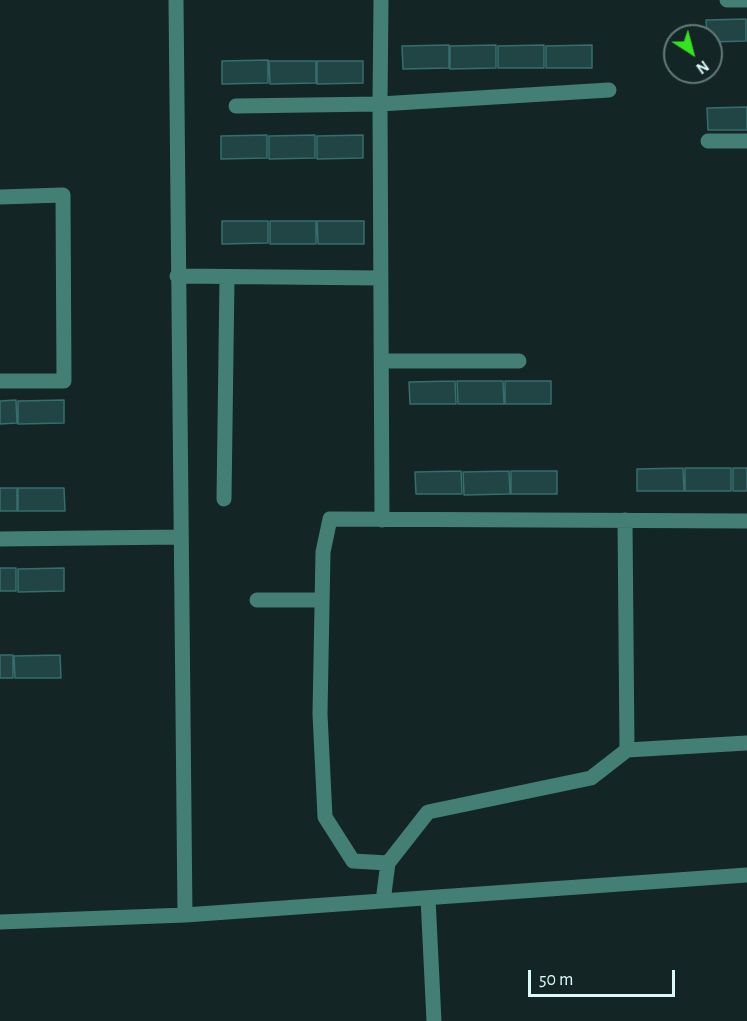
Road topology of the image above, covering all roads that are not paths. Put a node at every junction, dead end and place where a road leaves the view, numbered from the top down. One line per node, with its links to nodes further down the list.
1 (176, 0): 11 (street)
2 (381, 0): 6 (street)
3 (727, 0): 4 (street)
4 (747, 0)
5 (609, 90): 6 (street)
6 (380, 104): 7 (street); 13 (street)
7 (236, 106)
8 (708, 141): 9 (street)
9 (747, 141)
10 (0, 197): 16 (street)
11 (177, 276): 12 (street); 21 (street)
12 (227, 278): 13 (street); 17 (street)
13 (380, 278): 14 (street)
14 (382, 361): 15 (street); 18 (street)
15 (519, 361)
16 (0, 381)
17 (224, 499)
18 (382, 520): 19 (street); 24 (street)
19 (625, 520): 20 (street); 26 (street)
20 (747, 521)
21 (181, 537): 22 (street); 31 (street)
22 (0, 539)
23 (257, 600): 24 (street)
24 (322, 600): 27 (street)
25 (747, 743): 26 (street)
26 (627, 750): 27 (street)
27 (388, 863): 30 (street)
28 (747, 874): 29 (street)
29 (428, 898): 30 (street); 33 (street)
30 (383, 901): 31 (street)
31 (185, 915): 32 (street)
32 (0, 922)
33 (434, 1021)

